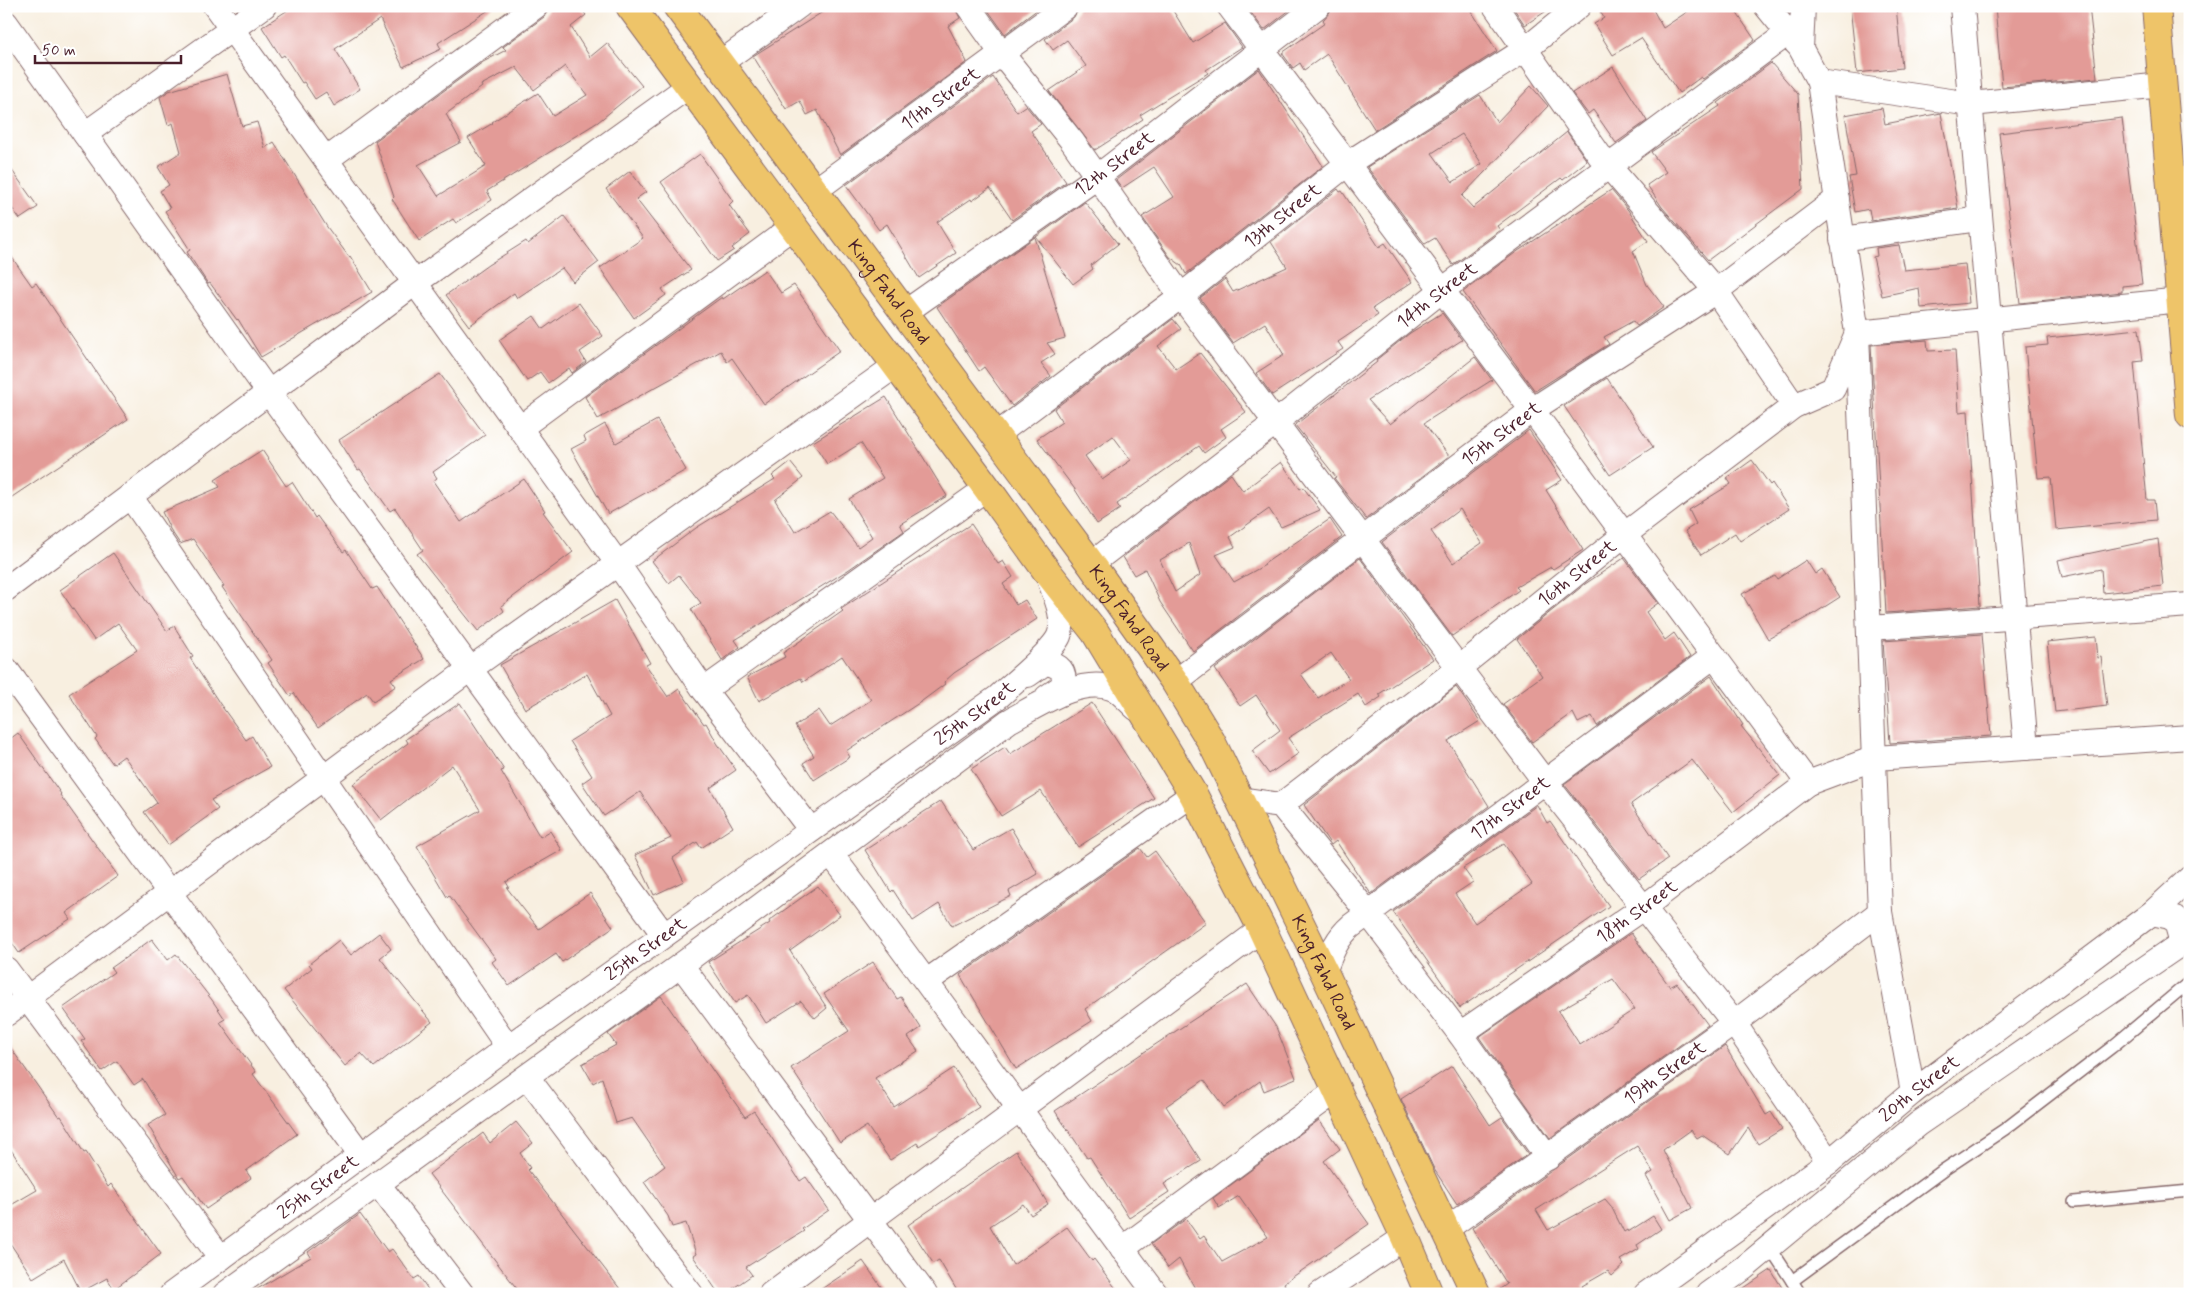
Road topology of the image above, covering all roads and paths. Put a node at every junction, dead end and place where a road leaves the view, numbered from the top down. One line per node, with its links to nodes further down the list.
1 (215, 6): 18 (street)
2 (264, 6): 18 (street)
3 (536, 6): 29 (street)
4 (630, 6): 26 (main road, King Fahd Road)
5 (676, 6): 23 (main road, King Fahd Road)
6 (799, 6): 23 (street)
7 (968, 6): 22 (street)
8 (1066, 6): 22 (street, 11th Street)
9 (1229, 6): 21 (street)
10 (1318, 6): 21 (street, 12th Street)
11 (1495, 6): 20 (street)
12 (1579, 6): 20 (street, 13th Street)
13 (1766, 6): 19 (street)
14 (1802, 6): 19 (street)
15 (1962, 6): 27 (street)
16 (2156, 6): 25 (main road)
17 (6, 23): 28 (street)
18 (232, 30): 28 (street); 29 (street)
19 (1795, 41): 24 (street); 31 (street, 14th Street)
20 (1526, 49): 30 (street, 13th Street); 31 (street)
21 (1262, 50): 30 (street); 32 (street, 12th Street)
22 (1003, 55): 32 (street); 33 (street, 11th Street)
23 (719, 64): 33 (main road, King Fahd Road)
24 (1819, 82): 27 (street); 34 (street)
25 (2163, 85): 27 (street); 42 (main road)
26 (689, 86): 36 (main road, King Fahd Road); 38 (street)
27 (1971, 104): 35 (street)
28 (85, 134): 47 (street)
29 (326, 160): 38 (street)
30 (1347, 164): 39 (street); 41 (street, 13th Street)
31 (1610, 167): 39 (street, 14th Street); 40 (street)
32 (1097, 177): 41 (street); 43 (street, 12th Street)
33 (814, 192): 43 (main road, King Fahd Road)
34 (1837, 199): 37 (street); 40 (street, 15th Street)
35 (1979, 219): 37 (street); 44 (street)
36 (794, 226): 46 (main road, King Fahd Road); 52 (street)
37 (1842, 239): 45 (street)
38 (415, 283): 47 (street); 52 (street)
39 (1442, 291): 49 (street); 51 (street, 14th Street)
40 (1716, 291): 48 (street); 49 (street, 15th Street)
41 (1181, 296): 51 (street); 53 (street, 13th Street)
42 (2181, 300): 44 (street); 50 (main road)
43 (904, 313): 53 (main road, King Fahd Road)
44 (1990, 320): 45 (street); 63 (street)
45 (1858, 333): 48 (street, 16th Street); 64 (street)
46 (895, 366): 54 (main road, King Fahd Road); 58 (street)
47 (269, 393): 55 (street); 68 (street)
48 (1794, 406): 56 (street, 16th Street)
49 (1532, 410): 56 (street); 57 (street, 15th Street)
50 (2190, 415)
51 (1275, 423): 57 (street); 59 (street, 14th Street)
52 (520, 428): 58 (street)
53 (996, 436): 59 (main road, King Fahd Road)
54 (987, 488): 60 (main road, King Fahd Road); 70 (street)
55 (130, 496): 61 (street); 77 (street)
56 (1624, 535): 65 (street); 66 (street, 16th Street)
57 (1362, 539): 66 (street); 69 (street, 15th Street)
58 (618, 564): 68 (street); 70 (street)
59 (1091, 564): 69 (main road, King Fahd Road)
60 (1046, 570): 71 (street, 25th Street); 72 (main road, King Fahd Road)
61 (6, 588)
62 (2190, 605): 63 (street)
63 (2014, 617): 64 (street); 75 (street)
64 (1870, 628): 76 (street)
65 (1714, 656): 78 (street, 17th Street); 79 (street)
66 (1459, 668): 78 (street); 82 (street, 16th Street)
67 (6, 669): 86 (street)
68 (470, 669): 77 (street); 92 (street)
69 (1175, 682): 81 (main road, King Fahd Road)
70 (704, 690): 83 (street)
71 (998, 697): 73 (street); 83 (street, 25th Street)
72 (1144, 716): 73 (street, 25th Street); 80 (main road, King Fahd Road)
73 (1009, 721): 84 (street, 25th Street)
74 (2190, 737): 75 (street, 18th Street)
75 (2026, 748): 76 (street, 18th Street)
76 (1876, 758): 79 (street, 18th Street); 88 (street)
77 (324, 778): 86 (street); 103 (street)
78 (1545, 782): 87 (street); 89 (street, 17th Street)
79 (1808, 783): 87 (street, 18th Street)
80 (1193, 794): 91 (main road, King Fahd Road); 97 (street)
81 (1240, 800): 82 (street); 96 (main road, King Fahd Road)
82 (1281, 805): 89 (street)
83 (811, 830): 92 (street, 25th Street)
84 (831, 854): 94 (street, 25th Street); 97 (street)
85 (2190, 878): 90 (street, 20th Street)
86 (170, 893): 98 (street); 108 (street)
87 (1644, 907): 100 (street); 102 (street, 18th Street)
88 (1880, 912): 100 (street, 19th Street); 106 (street)
89 (1368, 913): 96 (street, 17th Street); 102 (street)
90 (2152, 914): 93 (street); 106 (street, 20th Street)
91 (1262, 928): 105 (main road, King Fahd Road); 107 (street)
92 (664, 935): 103 (street, 25th Street)
93 (2186, 943): 117 (street, 20th Street)
94 (681, 965): 104 (street, 25th Street); 114 (street)
95 (6, 969): 98 (street)
96 (1324, 972): 115 (main road, King Fahd Road)
97 (926, 981): 107 (street)
98 (28, 998): 99 (street); 119 (street)
99 (6, 1014)
100 (1734, 1023): 109 (street, 19th Street); 110 (street)
101 (2190, 1028): 120 (lane)
102 (1460, 1034): 109 (street)
103 (508, 1046): 108 (street, 25th Street)
104 (527, 1077): 111 (street, 25th Street); 124 (street)
105 (1337, 1090): 116 (main road, King Fahd Road); 118 (street)
106 (1913, 1092): 110 (street, 20th Street)
107 (1018, 1110): 114 (street); 118 (street)
108 (361, 1155): 119 (street, 25th Street)
109 (1548, 1158): 115 (street, 19th Street)
110 (1829, 1162): 131 (street, 20th Street)
111 (378, 1184): 121 (street, 25th Street); 123 (street)
112 (2190, 1191): 113 (lane)
113 (2074, 1202)
114 (871, 1219): 125 (street); 126 (street)
115 (1445, 1230): 130 (main road, King Fahd Road)
116 (1405, 1237): 128 (street); 129 (main road, King Fahd Road)
117 (1769, 1246): 120 (lane); 132 (street, 20th Street)
118 (1122, 1248): 127 (street)
119 (221, 1258): 122 (street, 25th Street)
120 (1792, 1281): 133 (lane)
121 (226, 1293)
122 (172, 1294)
123 (462, 1294)
124 (691, 1294)
125 (771, 1294)
126 (926, 1294)
127 (1156, 1294)
128 (1320, 1294)
129 (1429, 1294)
130 (1476, 1294)
131 (1646, 1294)
132 (1708, 1294)
133 (1800, 1294)

